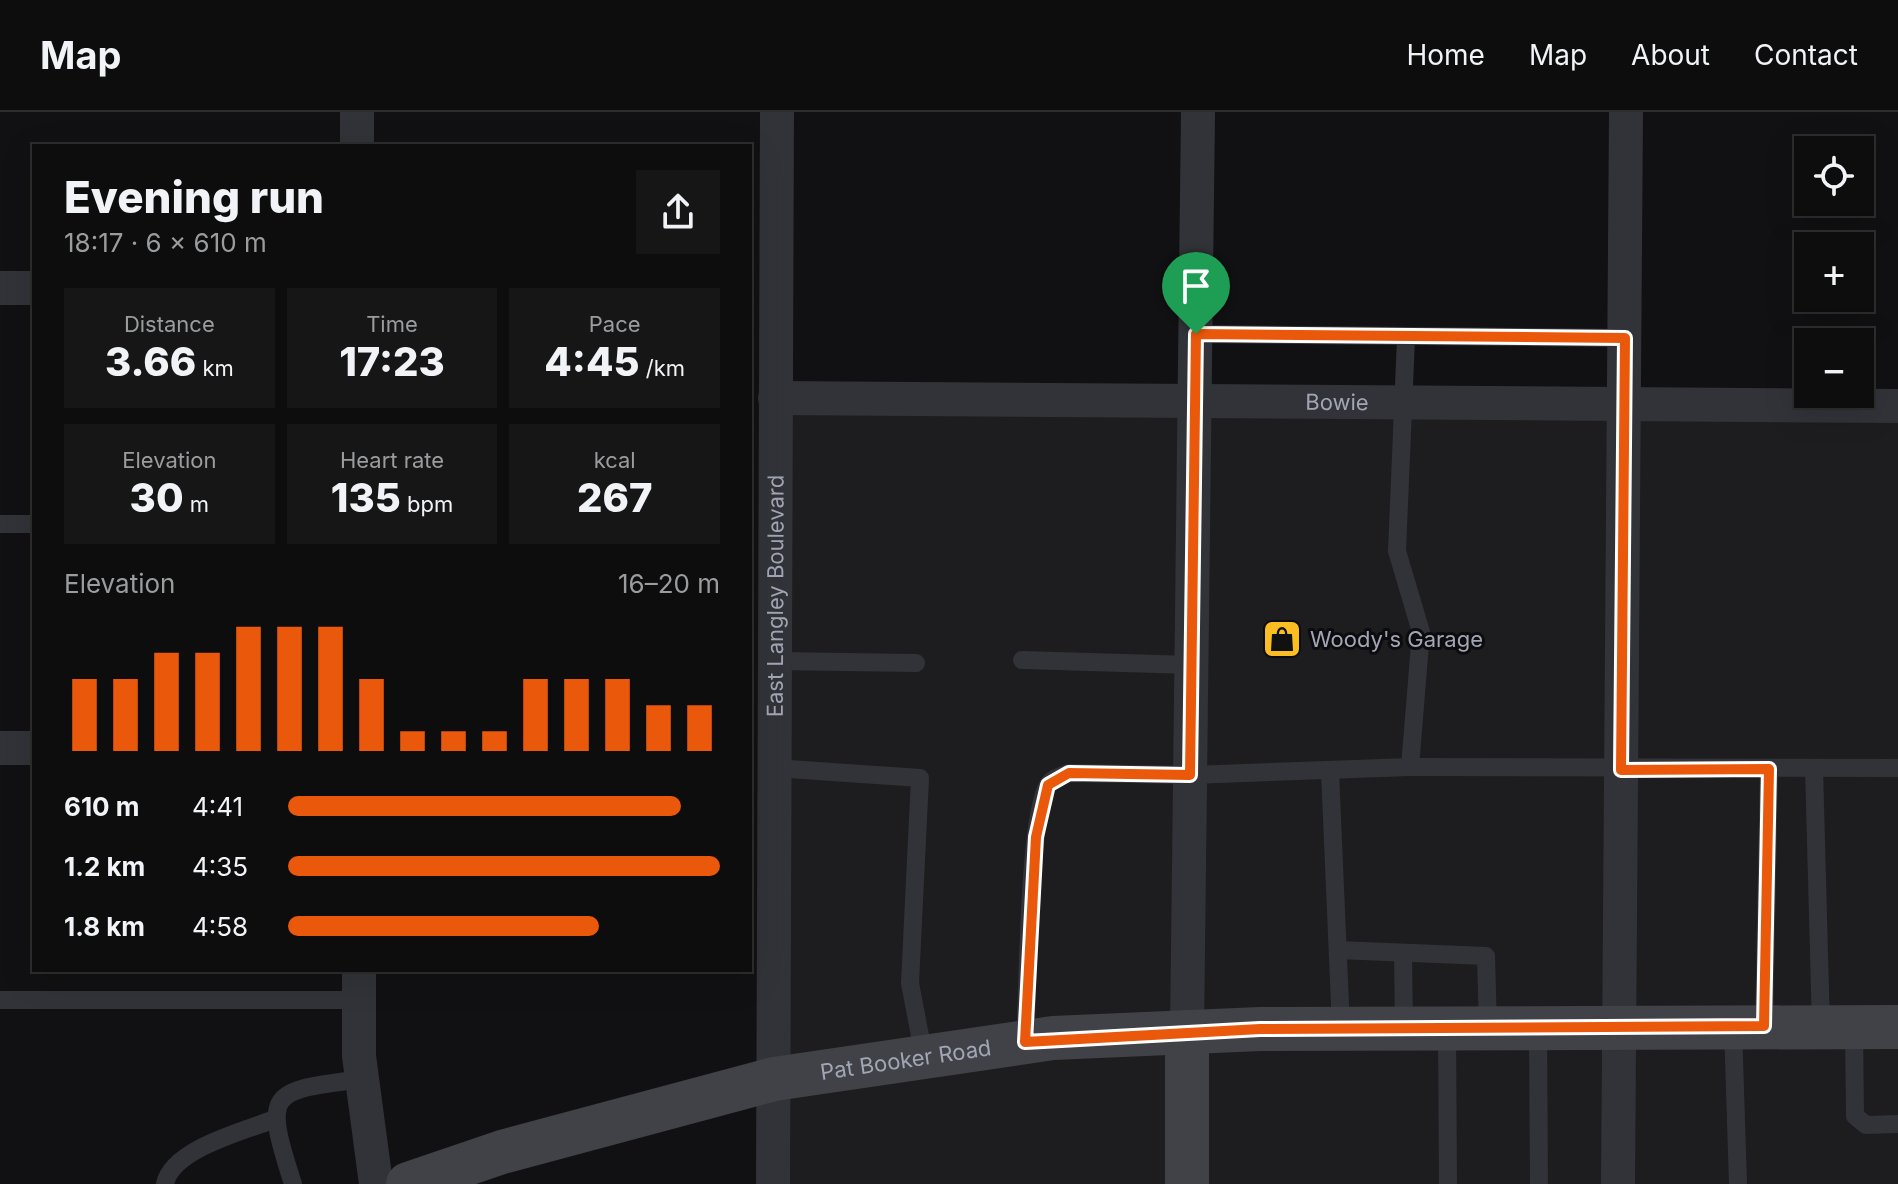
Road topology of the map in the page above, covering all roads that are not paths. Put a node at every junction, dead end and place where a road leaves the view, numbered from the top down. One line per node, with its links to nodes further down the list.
1 (357, 112): 5 (street)
2 (777, 112): 11 (street, East Langley Boulevard)
3 (1198, 112): 8 (street)
4 (1626, 112): 10 (street)
5 (357, 144)
6 (0, 288): 7 (street)
7 (32, 288)
8 (1196, 334): 9 (lane); 12 (street)
9 (1406, 338): 10 (lane); 13 (lane)
10 (1625, 338): 14 (street)
11 (775, 398): 12 (street, Bowie); 19 (street, East Langley Boulevard)
12 (1196, 402): 13 (street, Bowie); 21 (street)
13 (1402, 404): 14 (street, Bowie); 24 (lane)
14 (1624, 406): 15 (street, Bowie); 29 (street)
15 (1898, 406)
16 (0, 524): 17 (lane)
17 (32, 524)
18 (1022, 660): 21 (lane)
19 (775, 661): 20 (lane); 25 (street, East Langley Boulevard)
20 (916, 663)
21 (1192, 665): 31 (street)
22 (0, 748): 23 (street)
23 (32, 748)
24 (1410, 767): 29 (lane); 30 (lane)
25 (774, 768): 32 (street, East Langley Boulevard); 47 (lane)
26 (1814, 768): 27 (lane); 28 (lane); 41 (lane)
27 (1898, 768)
28 (1769, 769): 29 (lane); 39 (lane)
29 (1621, 770): 38 (street)
30 (1330, 771): 31 (lane); 33 (lane)
31 (1190, 775): 45 (street); 46 (lane)
32 (762, 917): 49 (street, East Langley Boulevard)
33 (1338, 950): 34 (lane); 43 (lane)
34 (1403, 953): 40 (lane); 44 (lane)
35 (359, 985): 36 (lane); 48 (street)
36 (0, 1000)
37 (1538, 1026): 38 (main road, Pat Booker Road); 40 (main road, Pat Booker Road); 59 (lane)
38 (1618, 1026): 39 (main road, Pat Booker Road); 60 (street)
39 (1748, 1026): 41 (main road, Pat Booker Road); 61 (lane)
40 (1468, 1027): 44 (main road, Pat Booker Road); 58 (lane)
41 (1838, 1027): 42 (main road, Pat Booker Road); 51 (lane)
42 (1898, 1027)
43 (1341, 1028): 44 (main road, Pat Booker Road); 45 (main road, Pat Booker Road)
44 (1404, 1028)
45 (1187, 1032): 46 (main road, Pat Booker Road); 57 (main road)
46 (1025, 1042): 47 (main road, Pat Booker Road)
47 (924, 1057): 49 (main road, Pat Booker Road)
48 (362, 1079): 50 (lane); 55 (street)
49 (774, 1079): 52 (main road, Pat Booker Road); 56 (street, East Langley Boulevard)
50 (275, 1119): 53 (lane); 54 (lane)
51 (1898, 1124)
52 (435, 1180)
53 (165, 1184)
54 (293, 1184)
55 (376, 1184)
56 (773, 1184)
57 (1187, 1184)
58 (1448, 1184)
59 (1539, 1184)
60 (1618, 1184)
61 (1738, 1184)

